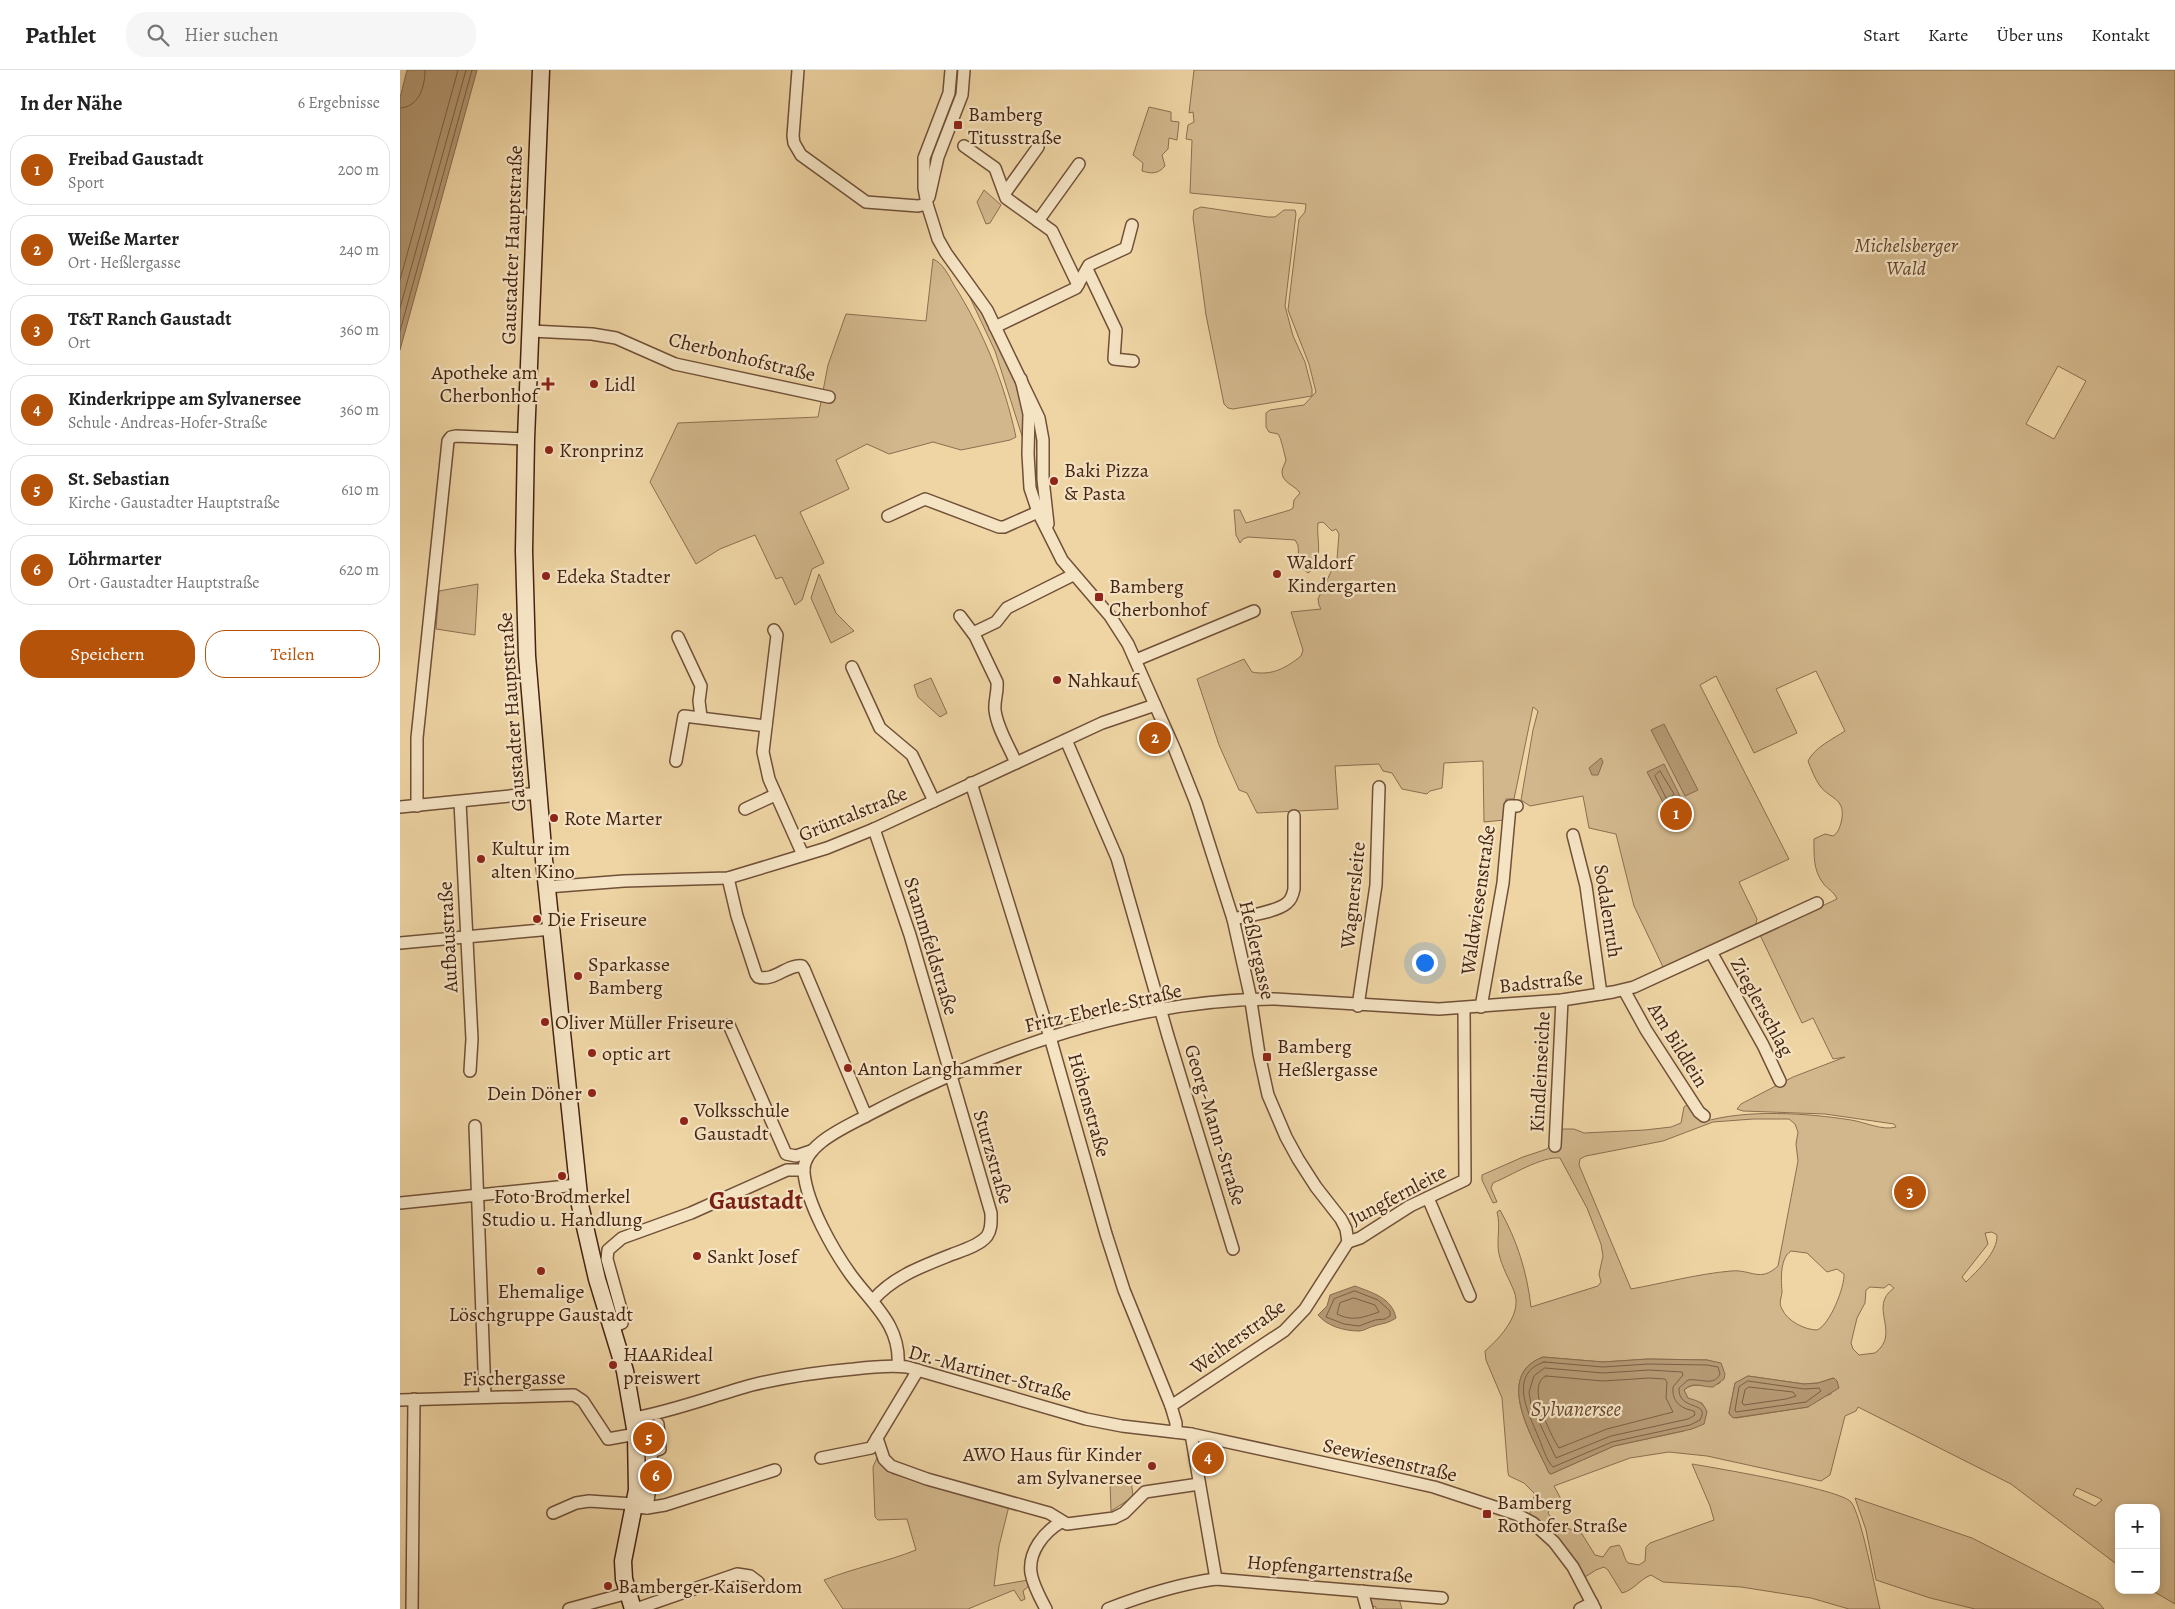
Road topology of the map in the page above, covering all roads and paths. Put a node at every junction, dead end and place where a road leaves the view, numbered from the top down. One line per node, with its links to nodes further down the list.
1 (541, 70): 15 (street, Gaustadter Hauptstraße)
2 (798, 70): 9 (street)
3 (951, 70): 9 (street)
4 (964, 70): 9 (street)
5 (964, 146): 8 (street)
6 (1038, 147): 8 (street)
7 (1079, 164): 10 (street)
8 (1004, 193): 10 (street)
9 (927, 204): 14 (street)
10 (1038, 220): 13 (street)
11 (1132, 225): 12 (street)
12 (1088, 269): 13 (street); 16 (street)
13 (1078, 285): 14 (street)
14 (995, 327): 17 (street)
15 (531, 331): 18 (street, Cherbonhofstraße); 19 (street, Gaustadter Hauptstraße)
16 (1133, 361)
17 (1021, 379): 20 (street, Heßlergasse); 22 (street)
18 (829, 397)
19 (526, 439): 39 (street, Gaustadter Hauptstraße); 43 (street)
20 (1038, 512): 21 (street); 22 (street, Heßlergasse)
21 (888, 516)
22 (1050, 536): 23 (street, Heßlergasse)
23 (1073, 574): 27 (street); 29 (street, Heßlergasse)
24 (1254, 611): 29 (street)
25 (960, 616): 27 (street)
26 (774, 630): 33 (street)
27 (973, 633): 36 (street)
28 (678, 637): 32 (street)
29 (1136, 660): 31 (street, Heßlergasse)
30 (852, 667): 41 (street)
31 (1155, 705): 34 (street, Grüntalstraße); 54 (street, Heßlergasse)
32 (701, 717): 33 (street); 35 (street)
33 (766, 726): 40 (street)
34 (1066, 740): 36 (street, Grüntalstraße); 66 (street, Georg-Mann-Straße)
35 (676, 761)
36 (1016, 763): 37 (street, Grüntalstraße)
37 (972, 783): 41 (street, Grüntalstraße); 68 (street, Höhenstraße)
38 (1379, 787): 63 (street, Wagnersleite)
39 (539, 793): 42 (street); 52 (street, Gaustadter Hauptstraße)
40 (775, 794): 46 (street); 50 (street)
41 (934, 801): 48 (street, Grüntalstraße)
42 (460, 802): 43 (street); 56 (street, Aufbaustraße)
43 (417, 806): 45 (street)
44 (1517, 806): 64 (street, Waldwiesenstraße)
45 (400, 807)
46 (745, 809)
47 (1294, 816): 54 (street)
48 (874, 829): 50 (street, Grüntalstraße); 70 (street, Stammfeldstraße)
49 (1573, 835): 60 (street, Sodalenruh)
50 (803, 855): 51 (street, Grüntalstraße)
51 (728, 878): 52 (street, Grüntalstraße); 72 (street)
52 (547, 887): 55 (street, Gaustadter Hauptstraße)
53 (1817, 902): 58 (street, Badstraße)
54 (1233, 919): 61 (street, Heßlergasse)
55 (552, 929): 56 (street); 79 (street, Gaustadter Hauptstraße)
56 (466, 937): 57 (street); 69 (street, Aufbaustraße)
57 (400, 943)
58 (1711, 952): 59 (street, Badstraße); 71 (street, Zieglerschlag)
59 (1624, 990): 60 (street, Badstraße); 73 (street, Am Bildlein)
60 (1601, 994): 62 (street, Badstraße)
61 (1250, 999): 63 (street, Badstraße); 66 (street, Fritz-Eberle-Straße); 83 (street, Heßlergasse)
62 (1562, 1000): 64 (street, Badstraße); 75 (street, Kindleinseiche)
63 (1358, 1006): 65 (street, Badstraße)
64 (1482, 1007): 65 (street, Badstraße)
65 (1464, 1008): 81 (street, Jungfernleite)
66 (1161, 1011): 68 (street, Fritz-Eberle-Straße); 84 (street, Georg-Mann-Straße)
67 (729, 1025): 77 (street)
68 (1050, 1037): 70 (street, Fritz-Eberle-Straße); 93 (street, Höhenstraße)
69 (470, 1071)
70 (950, 1076): 72 (street, Fritz-Eberle-Straße); 86 (street, Sturzstraße)
71 (1780, 1081)
72 (866, 1116): 76 (street, Fritz-Eberle-Straße)
73 (1704, 1116)
74 (475, 1126): 80 (street)
75 (1555, 1146)
76 (811, 1151): 77 (street); 78 (street)
77 (786, 1154): 78 (street)
78 (798, 1170): 86 (street); 87 (street)
79 (578, 1185): 80 (street); 87 (street, Gaustadter Hauptstraße)
80 (478, 1196): 82 (street); 90 (street)
81 (1428, 1198): 83 (street, Jungfernleite); 85 (street)
82 (400, 1203)
83 (1348, 1242): 93 (street, Weiherstraße)
84 (1234, 1249)
85 (1470, 1296)
86 (873, 1300): 88 (street)
87 (613, 1327): 95 (street, Gaustadter Hauptstraße)
88 (898, 1366): 89 (street, Dr.-Martinet-Straße); 95 (street, Dr.-Martinet-Straße)
89 (918, 1370): 96 (street, Dr.-Martinet-Straße); 98 (street)
90 (485, 1396): 91 (street, Fischergasse); 95 (street, Fischergasse)
91 (414, 1399): 92 (street, Fischergasse); 112 (street)
92 (400, 1400)
93 (1171, 1406): 96 (street)
94 (658, 1424): 102 (street, Gaustadter Hauptstraße)
95 (635, 1426): 102 (street, Gaustadter Hauptstraße)
96 (1176, 1432): 97 (street, Dr.-Martinet-Straße)
97 (1191, 1434): 101 (street); 110 (street, Seewiesenstraße)
98 (877, 1438): 99 (street); 104 (street)
99 (821, 1458)
100 (775, 1470): 102 (street)
101 (1199, 1484): 104 (street); 105 (street)
102 (638, 1507): 103 (street); 108 (street, Gaustadter Hauptstraße)
103 (553, 1513)
104 (1062, 1522): 115 (street)
105 (1216, 1579): 107 (street, Hopfengartenstraße); 116 (street, Hopfengartenstraße)
106 (758, 1582): 114 (street)
107 (1362, 1591): 109 (street, Hopfengartenstraße); 117 (street)
108 (628, 1593): 111 (street); 114 (street, Gaustadter Hauptstraße)
109 (1442, 1598)
110 (1593, 1606): 118 (street)
111 (584, 1607): 113 (street)
112 (412, 1609)
113 (570, 1609)
114 (634, 1609)
115 (1046, 1609)
116 (1108, 1609)
117 (1367, 1609)
118 (1580, 1609)

